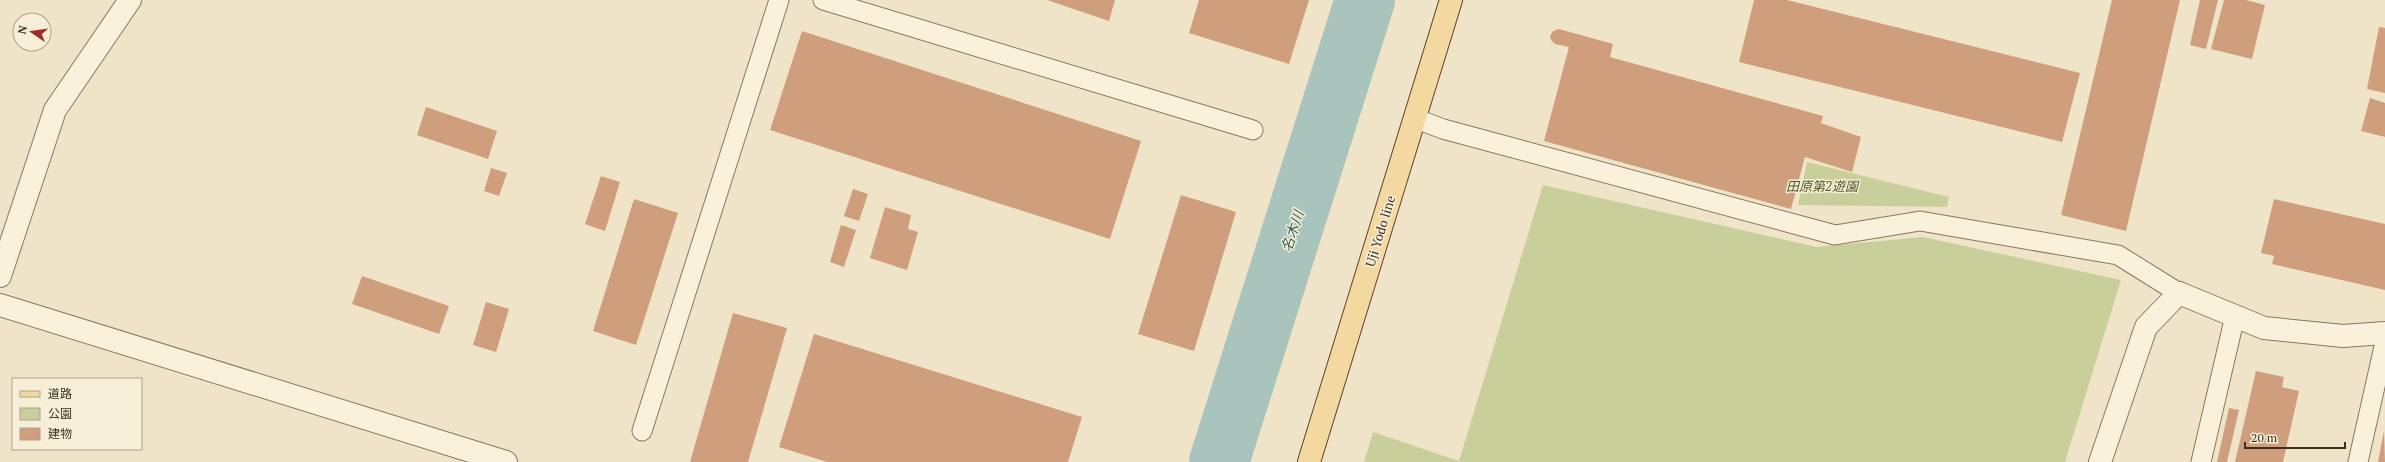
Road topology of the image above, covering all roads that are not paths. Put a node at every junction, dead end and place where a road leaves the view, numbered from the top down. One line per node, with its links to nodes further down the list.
1 (130, 0): 7 (street)
2 (779, 0): 13 (lane)
3 (823, 0): 6 (lane)
4 (1451, 0): 5 (main road, Uji Yodo line)
5 (1414, 118): 8 (lane); 15 (main road, Uji Yodo line)
6 (1253, 130)
7 (0, 276)
8 (2179, 292): 10 (street); 16 (street)
9 (0, 305): 14 (street)
10 (2235, 316): 11 (street); 17 (lane)
11 (2385, 333)
12 (2385, 342): 18 (lane)
13 (642, 431)
14 (506, 462)
15 (1309, 462)
16 (2100, 462)
17 (2201, 462)
18 (2358, 462)

